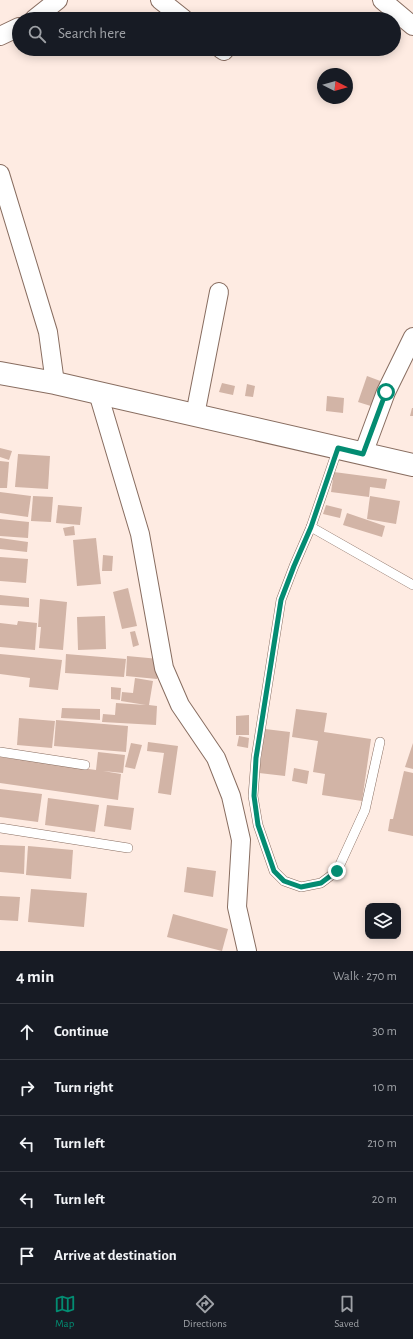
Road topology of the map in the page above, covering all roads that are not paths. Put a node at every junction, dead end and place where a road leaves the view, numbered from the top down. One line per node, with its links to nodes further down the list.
1 (58, 0): 4 (street)
2 (160, 0): 5 (street)
3 (382, 0): 6 (street)
4 (43, 12)
5 (175, 12)
6 (396, 12)
7 (401, 16): 8 (street)
8 (413, 26)
9 (12, 30): 10 (street)
10 (0, 36)
11 (0, 174): 15 (street)
12 (219, 292): 17 (street)
13 (413, 337): 19 (street)
14 (0, 373): 15 (main road)
15 (55, 383): 16 (main road)
16 (98, 394): 17 (main road); 28 (street)
17 (195, 415): 18 (main road)
18 (338, 448): 19 (main road); 21 (lane)
19 (363, 454): 20 (main road)
20 (413, 465)
21 (311, 527): 22 (lane); 23 (lane)
22 (413, 585)
23 (380, 742)
24 (0, 752): 25 (lane)
25 (85, 765)
26 (0, 828): 27 (lane)
27 (128, 848)
28 (247, 951)

